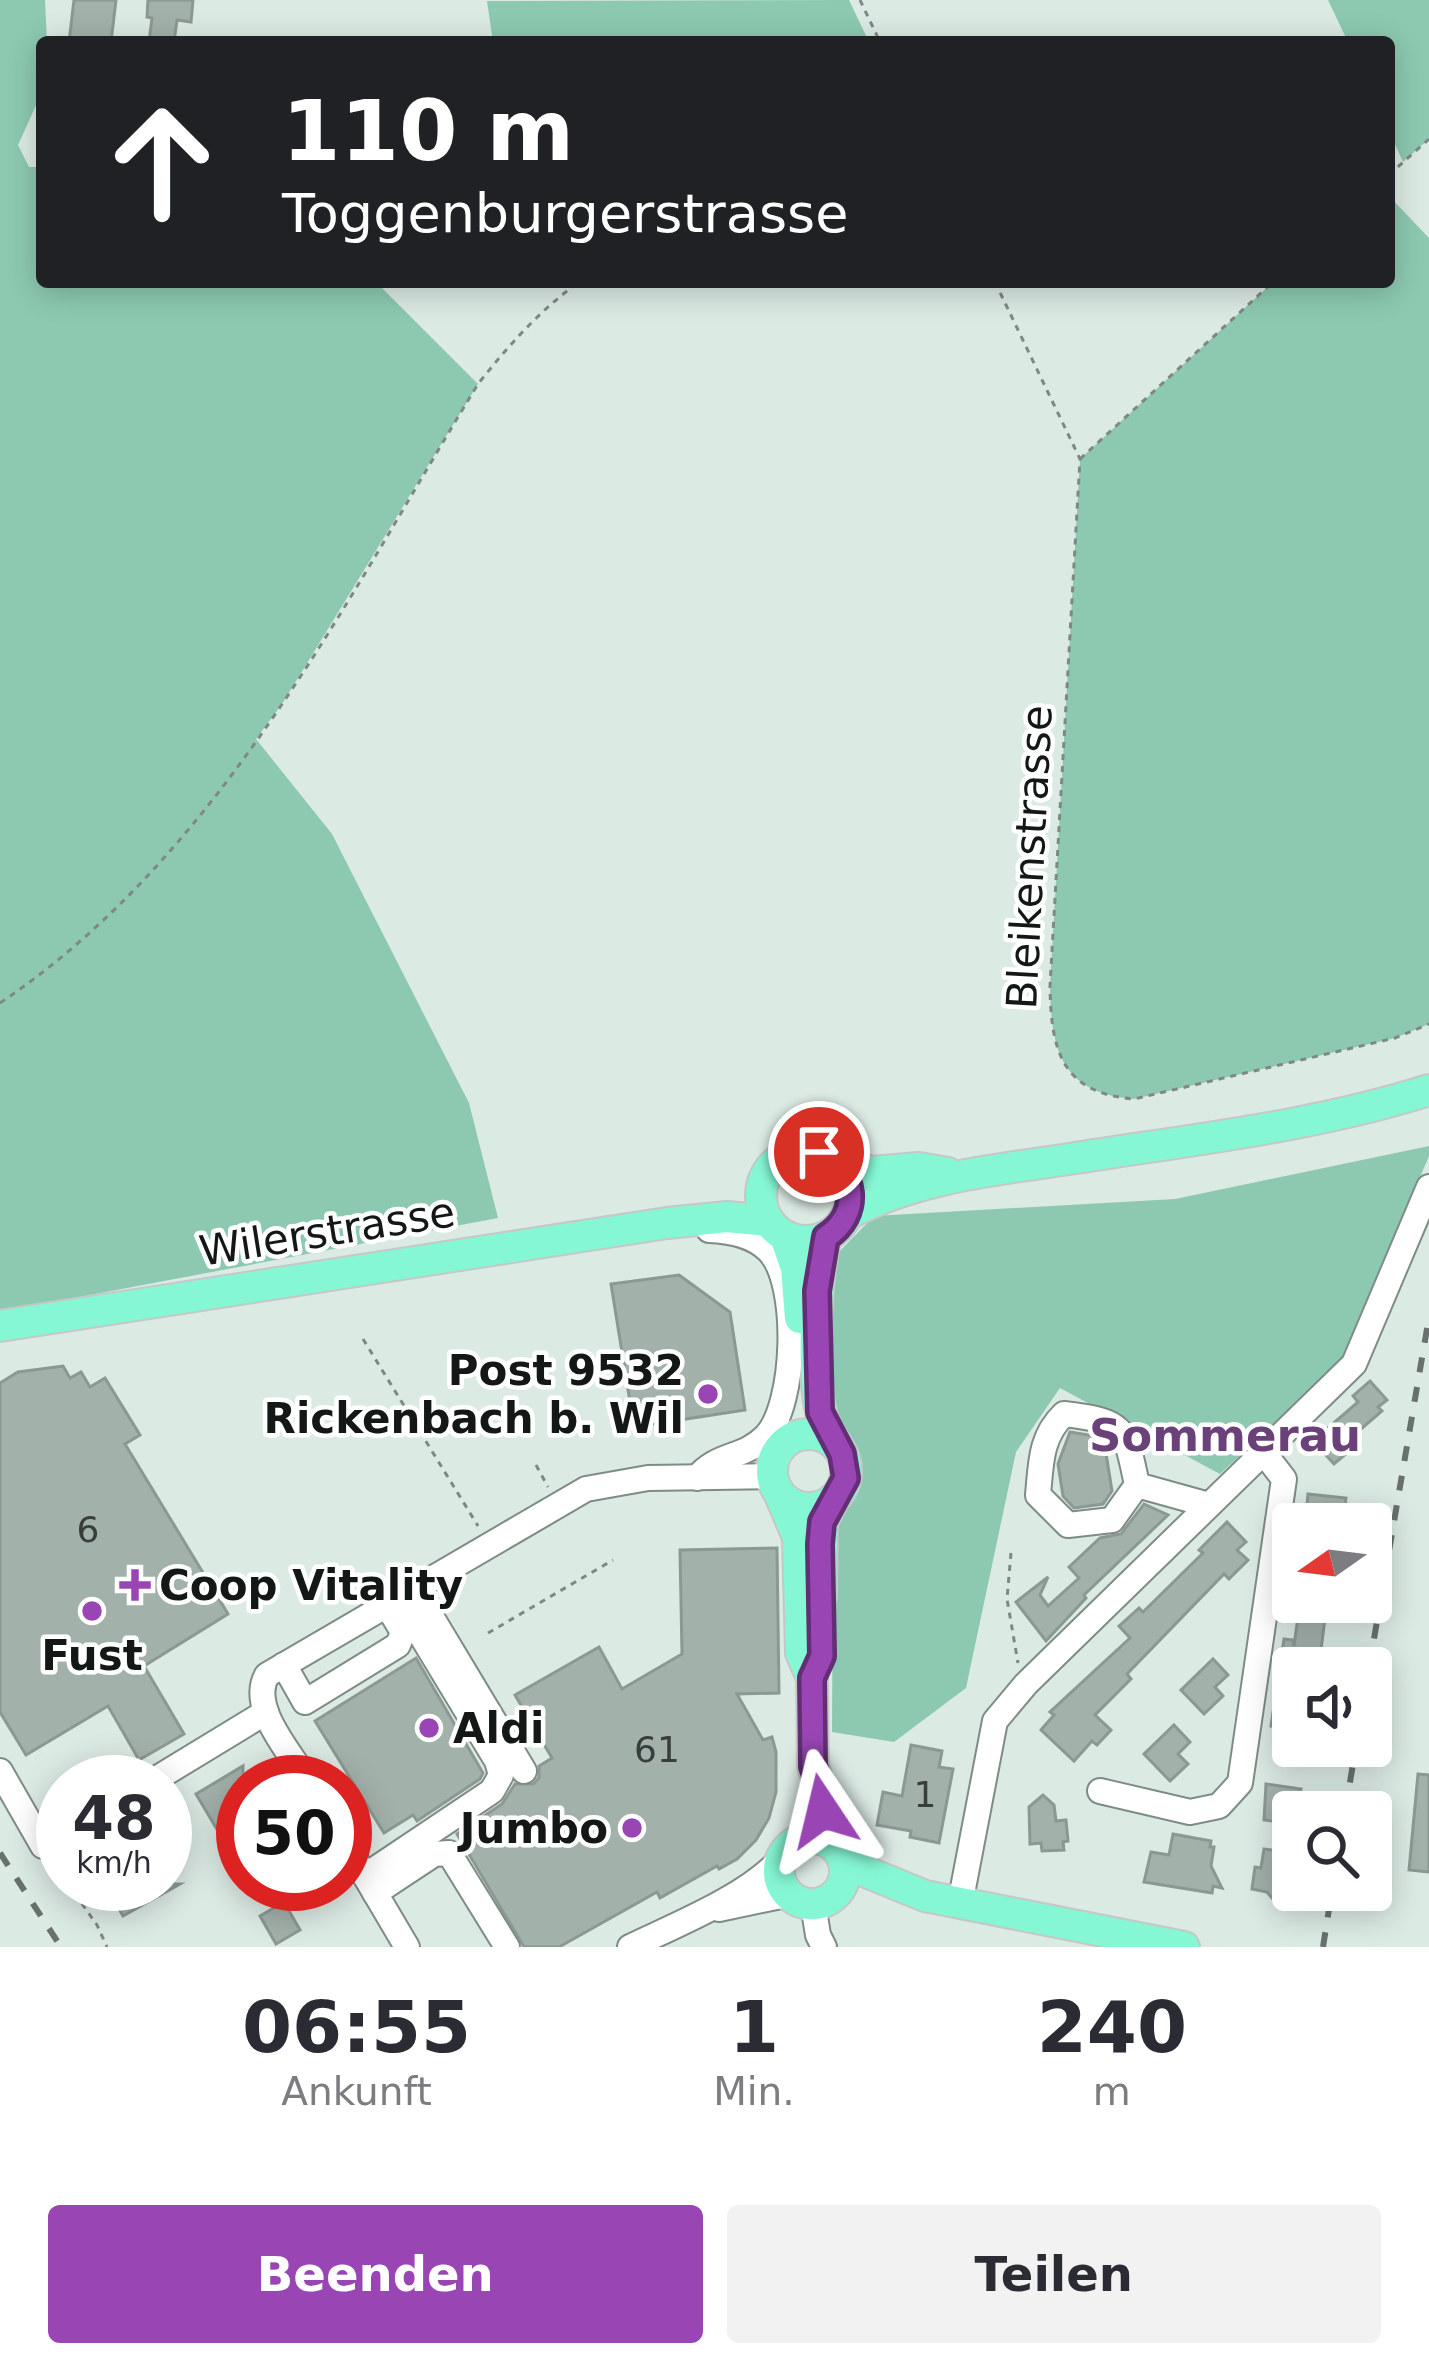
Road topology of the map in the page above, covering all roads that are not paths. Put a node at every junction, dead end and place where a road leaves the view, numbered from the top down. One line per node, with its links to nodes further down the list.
1 (1429, 1090): 3 (main road)
2 (832, 1158): 3 (main road); 4 (main road); 7 (main road)
3 (960, 1175): 7 (main road)
4 (763, 1181): 6 (main road, Wilerstrasse); 8 (main road)
5 (1429, 1187): 12 (street)
6 (667, 1222): 8 (main road, Wilerstrasse); 9 (main road, Wilerstrasse); 13 (street)
7 (837, 1226): 8 (main road); 11 (main road)
8 (776, 1229): 10 (main road)
9 (0, 1326)
10 (785, 1442): 11 (main road); 14 (main road)
11 (838, 1447): 16 (main road)
12 (1264, 1454): 17 (street); 27 (street)
13 (696, 1478): 14 (street); 18 (street)
14 (776, 1485): 16 (main road); 20 (main road)
15 (1137, 1485): 15 (street); 17 (street)
16 (832, 1500): 20 (main road)
17 (1209, 1505): 36 (street)
18 (400, 1597): 19 (street); 19 (street); 26 (street); 31 (street)
19 (284, 1665): 21 (street)
20 (812, 1678): 24 (main road)
21 (266, 1712): 22 (street); 23 (street)
22 (292, 1755)
23 (192, 1757)
24 (813, 1766): 29 (main road); 30 (main road)
25 (0, 1771): 28 (street)
26 (524, 1771)
27 (1100, 1791)
28 (36, 1834)
29 (835, 1847): 30 (main road); 34 (main road); 35 (main road)
30 (789, 1850): 35 (main road); 37 (street)
31 (372, 1882)
32 (372, 1883): 39 (street)
33 (372, 1887): 38 (street)
34 (925, 1896): 35 (main road); 36 (main road)
35 (813, 1899): 37 (street); 41 (street)
36 (960, 1904): 42 (main road)
37 (699, 1914): 40 (street)
38 (407, 1947)
39 (507, 1947)
40 (630, 1947)
41 (824, 1947)
42 (1184, 1947)

